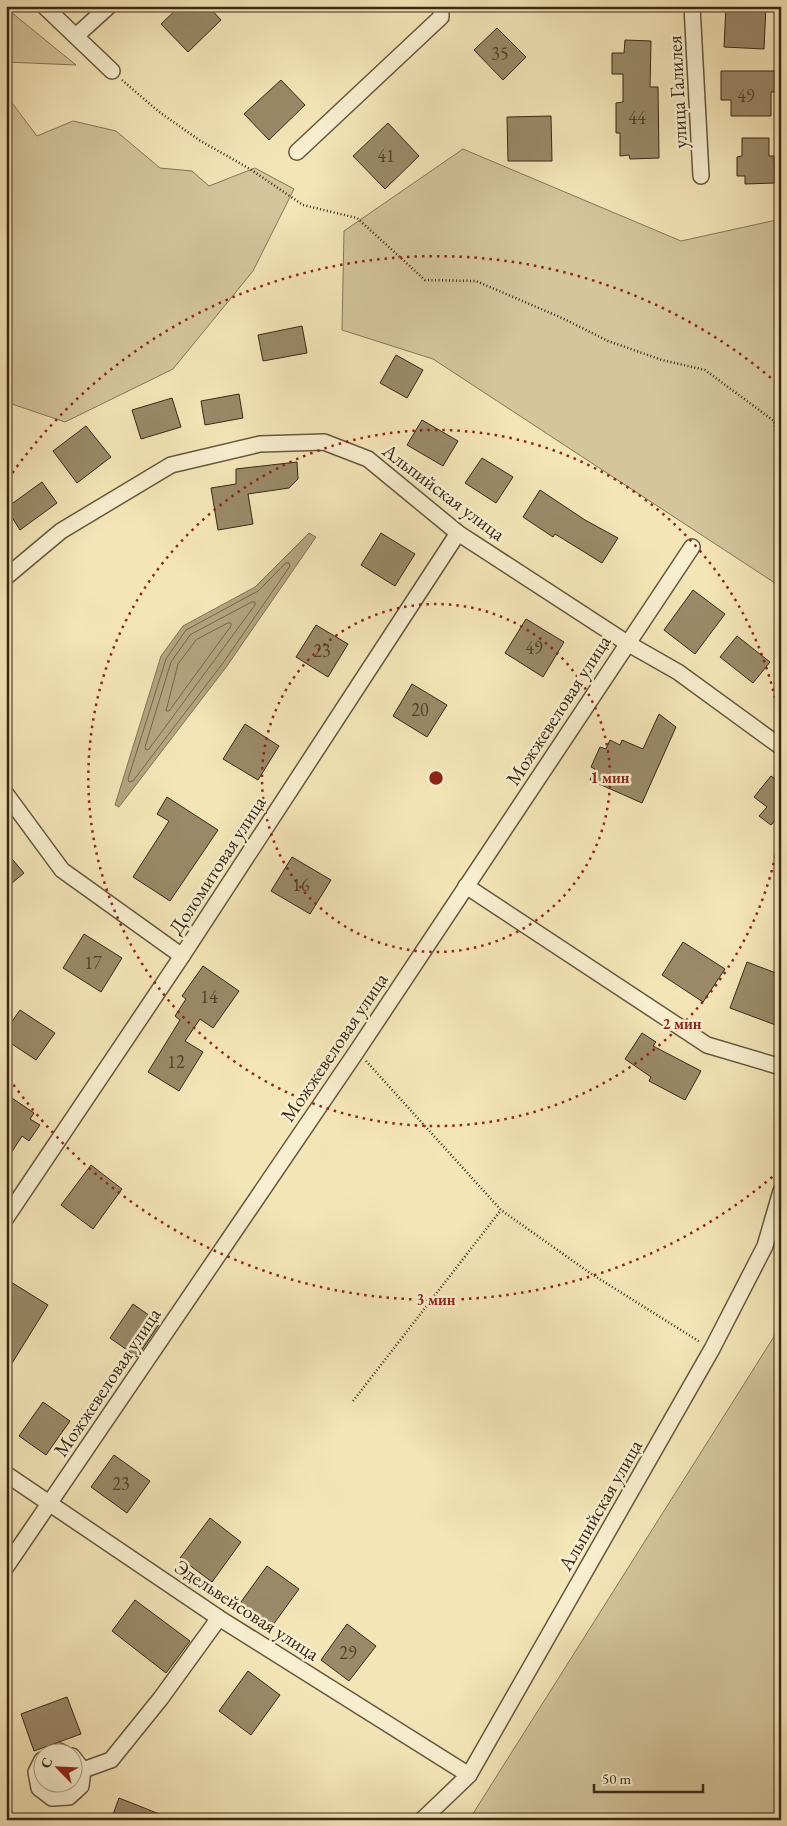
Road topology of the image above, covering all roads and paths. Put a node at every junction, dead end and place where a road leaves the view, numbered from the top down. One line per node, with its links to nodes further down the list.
1 (44, 6): 5 (street)
2 (109, 6): 5 (street)
3 (440, 6): 7 (street)
4 (692, 6): 8 (street, улица Галилея)
5 (76, 36): 6 (street)
6 (112, 71): 9 (path)
7 (297, 152)
8 (701, 176)
9 (781, 457)
10 (458, 532): 12 (street, Альпийская улица); 13 (street, Альпийская улица); 17 (street, Доломитовая улица)
11 (692, 547): 13 (street, Можжевеловая улица)
12 (6, 577)
13 (627, 643): 14 (street, Альпийская улица); 16 (street, Можжевеловая улица)
14 (781, 747)
15 (6, 794): 17 (street)
16 (466, 886): 18 (street, Можжевеловая улица); 19 (street)
17 (182, 956): 22 (street, Доломитовая улица)
18 (357, 1051): 21 (path); 26 (street, Можжевеловая улица)
19 (781, 1067)
20 (781, 1191): 23 (street, Альпийская улица)
21 (500, 1210): 23 (path); 24 (path)
22 (6, 1218)
23 (712, 1349): 30 (street, Альпийская улица)
24 (353, 1402)
25 (6, 1474): 26 (street, Эдельвейсовая улица)
26 (50, 1502): 27 (street, Можжевеловая улица); 28 (street, Эдельвейсовая улица)
27 (6, 1567)
28 (219, 1618): 29 (street); 30 (street, Эдельвейсовая улица)
29 (83, 1770): 31 (street)
30 (469, 1775): 34 (street, Альпийская улица)
31 (82, 1778)
32 (47, 1794): 33 (street)
33 (72, 1794)
34 (422, 1820)

